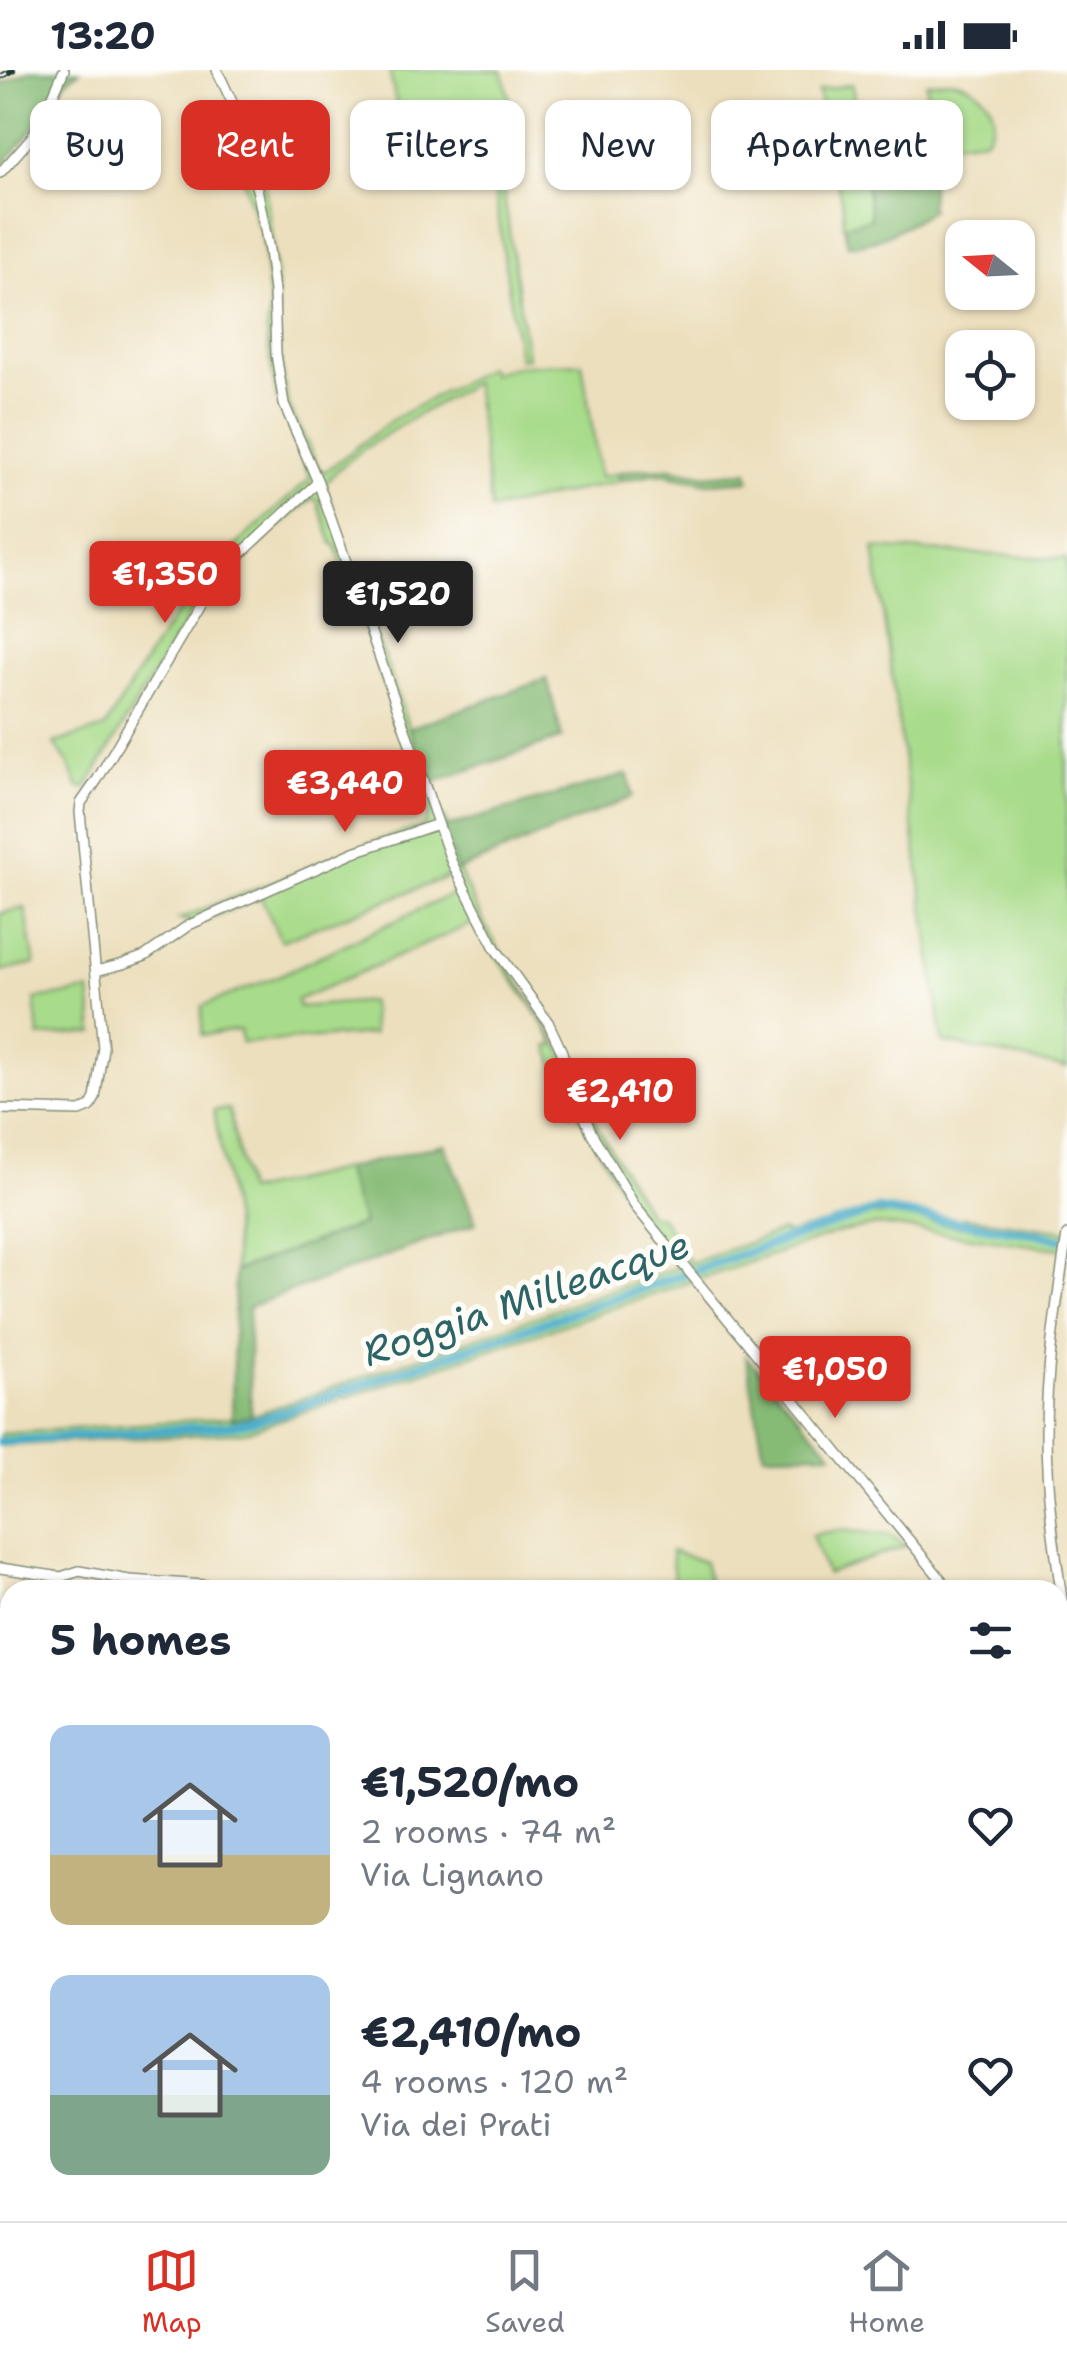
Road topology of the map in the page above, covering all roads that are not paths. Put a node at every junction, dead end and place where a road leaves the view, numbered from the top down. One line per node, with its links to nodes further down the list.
1 (64, 70): 3 (street)
2 (217, 70): 4 (street)
3 (0, 173)
4 (318, 482): 5 (street); 6 (street)
5 (438, 824): 6 (street); 12 (street)
6 (96, 971): 7 (street)
7 (0, 1109)
8 (1067, 1235): 9 (street)
9 (1065, 1248): 13 (street)
10 (0, 1568): 11 (street)
11 (111, 1580)
12 (942, 1580)
13 (1059, 1580)

